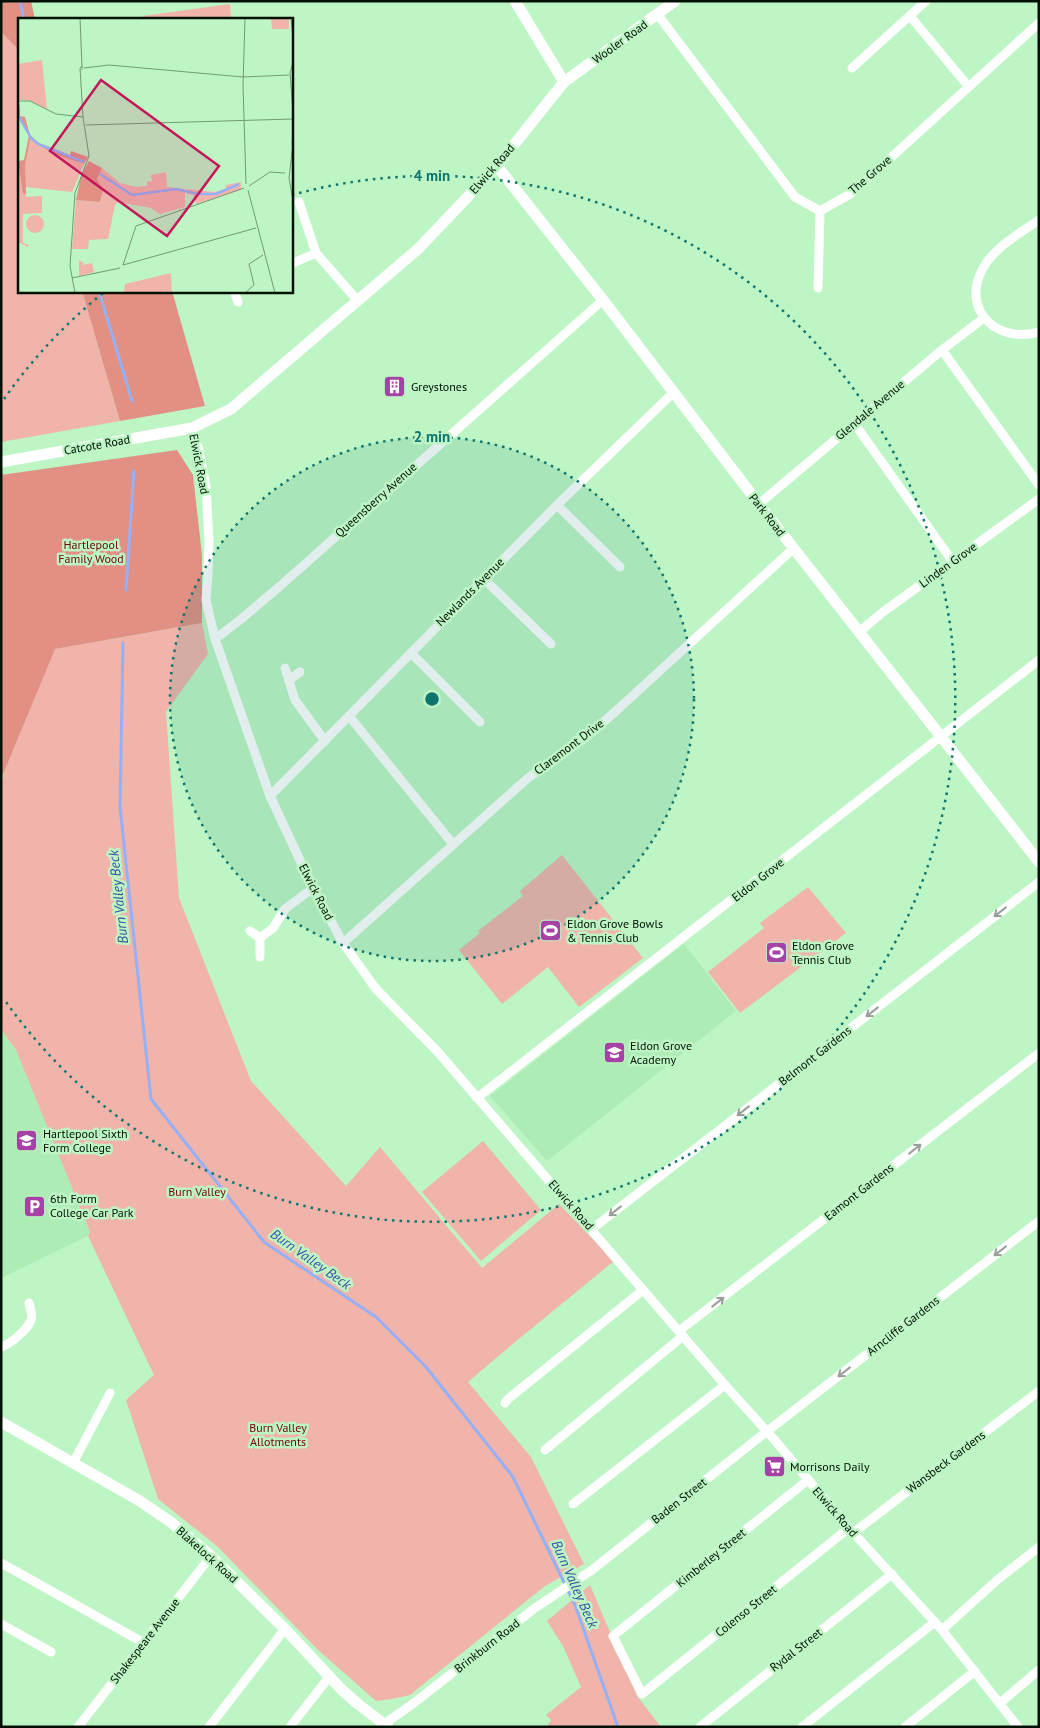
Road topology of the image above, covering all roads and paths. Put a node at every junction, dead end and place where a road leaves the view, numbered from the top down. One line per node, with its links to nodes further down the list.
1 (515, 1): 8 (street)
2 (675, 1): 4 (street, Wooler Road)
3 (926, 1): 5 (street)
4 (658, 15): 8 (street, Wooler Road); 12 (street)
5 (910, 16): 7 (street); 9 (street)
6 (1039, 23): 9 (street, The Grove)
7 (852, 68)
8 (564, 82): 10 (street, Elwick Road)
9 (968, 86): 12 (street, The Grove)
10 (497, 166): 18 (street, Park Road); 19 (street, Elwick Road)
11 (299, 202): 14 (street)
12 (820, 211): 16 (street)
13 (1039, 220): 21 (street)
14 (316, 253): 15 (street); 19 (street)
15 (292, 264)
16 (818, 288)
17 (234, 292): 20 (street)
18 (603, 300): 24 (street, Park Road); 37 (street, Queensberry Avenue)
19 (358, 301): 26 (street, Elwick Road)
20 (238, 302)
21 (984, 318): 22 (street); 23 (street, Glendale Avenue)
22 (1039, 332)
23 (942, 350): 25 (street, Glendale Avenue); 28 (street)
24 (674, 392): 30 (street, Park Road); 31 (street, Newlands Avenue)
25 (854, 423): 30 (street, Glendale Avenue); 33 (street)
26 (192, 428): 27 (street, Catcote Road); 37 (street, Elwick Road)
27 (1, 462)
28 (1039, 485)
29 (1039, 499): 33 (street, Linden Grove)
30 (759, 504): 32 (street, Park Road)
31 (557, 505): 34 (street); 35 (street, Newlands Avenue)
32 (794, 548): 36 (street, Park Road); 49 (street, Claremont Drive)
33 (953, 562): 36 (street, Linden Grove)
34 (620, 567)
35 (484, 579): 38 (street); 39 (street, Newlands Avenue)
36 (859, 632): 46 (street, Park Road)
37 (215, 639): 48 (street, Elwick Road)
38 (551, 644)
39 (411, 653): 44 (street, Newlands Avenue); 45 (street)
40 (1039, 660): 46 (street, Eldon Grove)
41 (285, 668): 43 (street)
42 (300, 672): 43 (street)
43 (289, 680): 47 (street)
44 (350, 716): 47 (street, Newlands Avenue); 49 (street)
45 (480, 722)
46 (941, 737): 50 (street, Park Road); 58 (street, Eldon Grove)
47 (325, 741): 48 (street, Newlands Avenue)
48 (270, 796): 52 (street, Elwick Road)
49 (453, 844): 55 (street, Claremont Drive)
50 (1039, 862)
51 (1039, 882): 60 (street, Belmont Gardens, one-way to 60)
52 (313, 888): 54 (street); 55 (street, Elwick Road)
53 (250, 931): 54 (street)
54 (260, 938): 56 (street)
55 (343, 943): 58 (street, Elwick Road)
56 (260, 957)
57 (1039, 1053): 63 (street, Eamont Gardens, one-way to 57)
58 (477, 1098): 60 (street, Elwick Road)
59 (1039, 1221): 70 (street, Arncliffe Gardens, one-way to 70)
60 (592, 1229): 61 (street, Elwick Road)
61 (643, 1290): 63 (street, Elwick Road); 68 (street)
62 (29, 1303): 64 (street)
63 (681, 1334): 65 (street, Elwick Road); 71 (street, Eamont Gardens)
64 (1, 1347)
65 (725, 1385): 70 (street, Elwick Road); 74 (street)
66 (1039, 1391): 75 (street, Wansbeck Gardens)
67 (110, 1393): 72 (street)
68 (505, 1403)
69 (1, 1422): 72 (street, Blakelock Road)
70 (767, 1432): 73 (street, Elwick Road); 79 (street, Baden Street)
71 (545, 1450)
72 (73, 1464): 77 (street, Blakelock Road)
73 (808, 1480): 75 (street, Elwick Road); 90 (street, Kimberley Street)
74 (573, 1504)
75 (851, 1531): 80 (street, Elwick Road); 90 (street, Colenso Street)
76 (1039, 1547): 84 (street)
77 (211, 1556): 83 (street, Blakelock Road); 85 (street, Shakespeare Avenue)
78 (1, 1563): 85 (street)
79 (592, 1570): 93 (street, Brinkburn Road)
80 (892, 1574): 81 (street, Elwick Road); 97 (street, Rydal Street)
81 (935, 1622): 84 (street, Elwick Road); 98 (street)
82 (1, 1624): 86 (street)
83 (284, 1629): 89 (street, Blakelock Road); 95 (street)
84 (942, 1630): 88 (street, Elwick Road)
85 (144, 1643): 94 (street, Shakespeare Avenue)
86 (52, 1652)
87 (1039, 1670): 91 (street)
88 (976, 1671): 91 (street, Elwick Road); 99 (street)
89 (329, 1677): 93 (street, Blakelock Road); 96 (street)
90 (642, 1694)
91 (1000, 1703): 92 (street, Elwick Road)
92 (1014, 1725)
93 (386, 1726)
94 (78, 1727)
95 (209, 1727)
96 (290, 1727)
97 (700, 1727)
98 (802, 1727)
99 (905, 1727)

